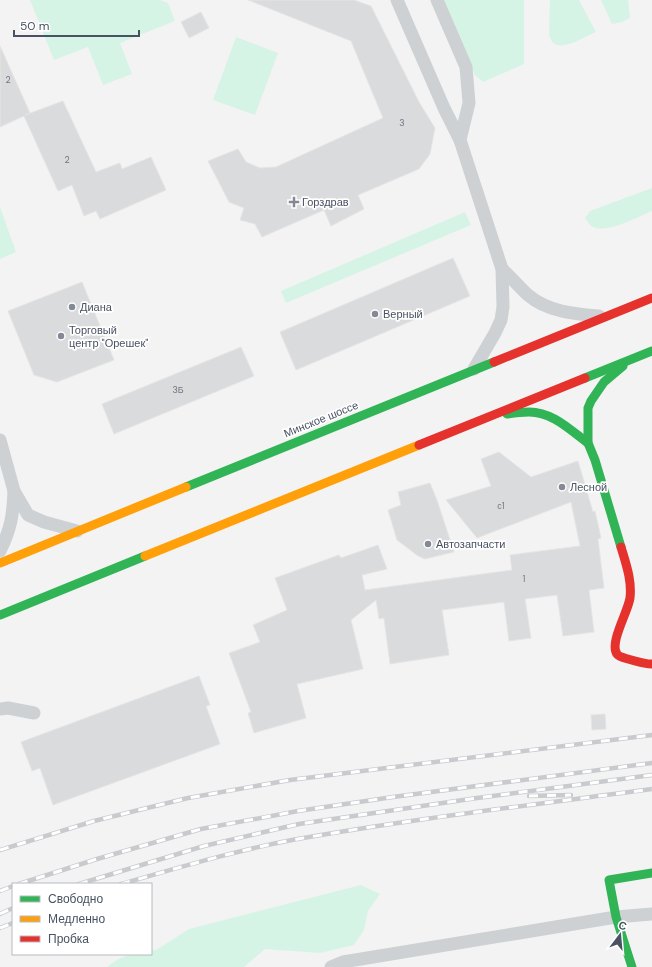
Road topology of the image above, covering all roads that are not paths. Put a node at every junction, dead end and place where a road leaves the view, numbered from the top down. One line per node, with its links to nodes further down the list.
1 (397, 0): 3 (street)
2 (437, 0): 3 (street)
3 (460, 140): 4 (street)
4 (502, 268): 6 (street); 9 (street)
5 (652, 298): 6 (main road, Минское шоссе)
6 (605, 316): 9 (main road, Минское шоссе)
7 (652, 351): 8 (main road)
8 (629, 360): 10 (main road); 12 (main road)
9 (474, 370): 14 (main road, Минское шоссе)
10 (491, 417): 12 (main road); 17 (main road)
11 (0, 440): 13 (street)
12 (588, 443): 18 (main road)
13 (14, 491): 14 (street); 15 (street)
14 (77, 531): 16 (main road, Минское шоссе)
15 (0, 551)
16 (0, 563)
17 (0, 615)
18 (652, 664)
19 (0, 709): 20 (street)
20 (34, 713)
21 (652, 874): 23 (main road)
22 (652, 914): 23 (street)
23 (616, 916): 24 (street); 25 (main road)
24 (331, 967)
25 (632, 967)

